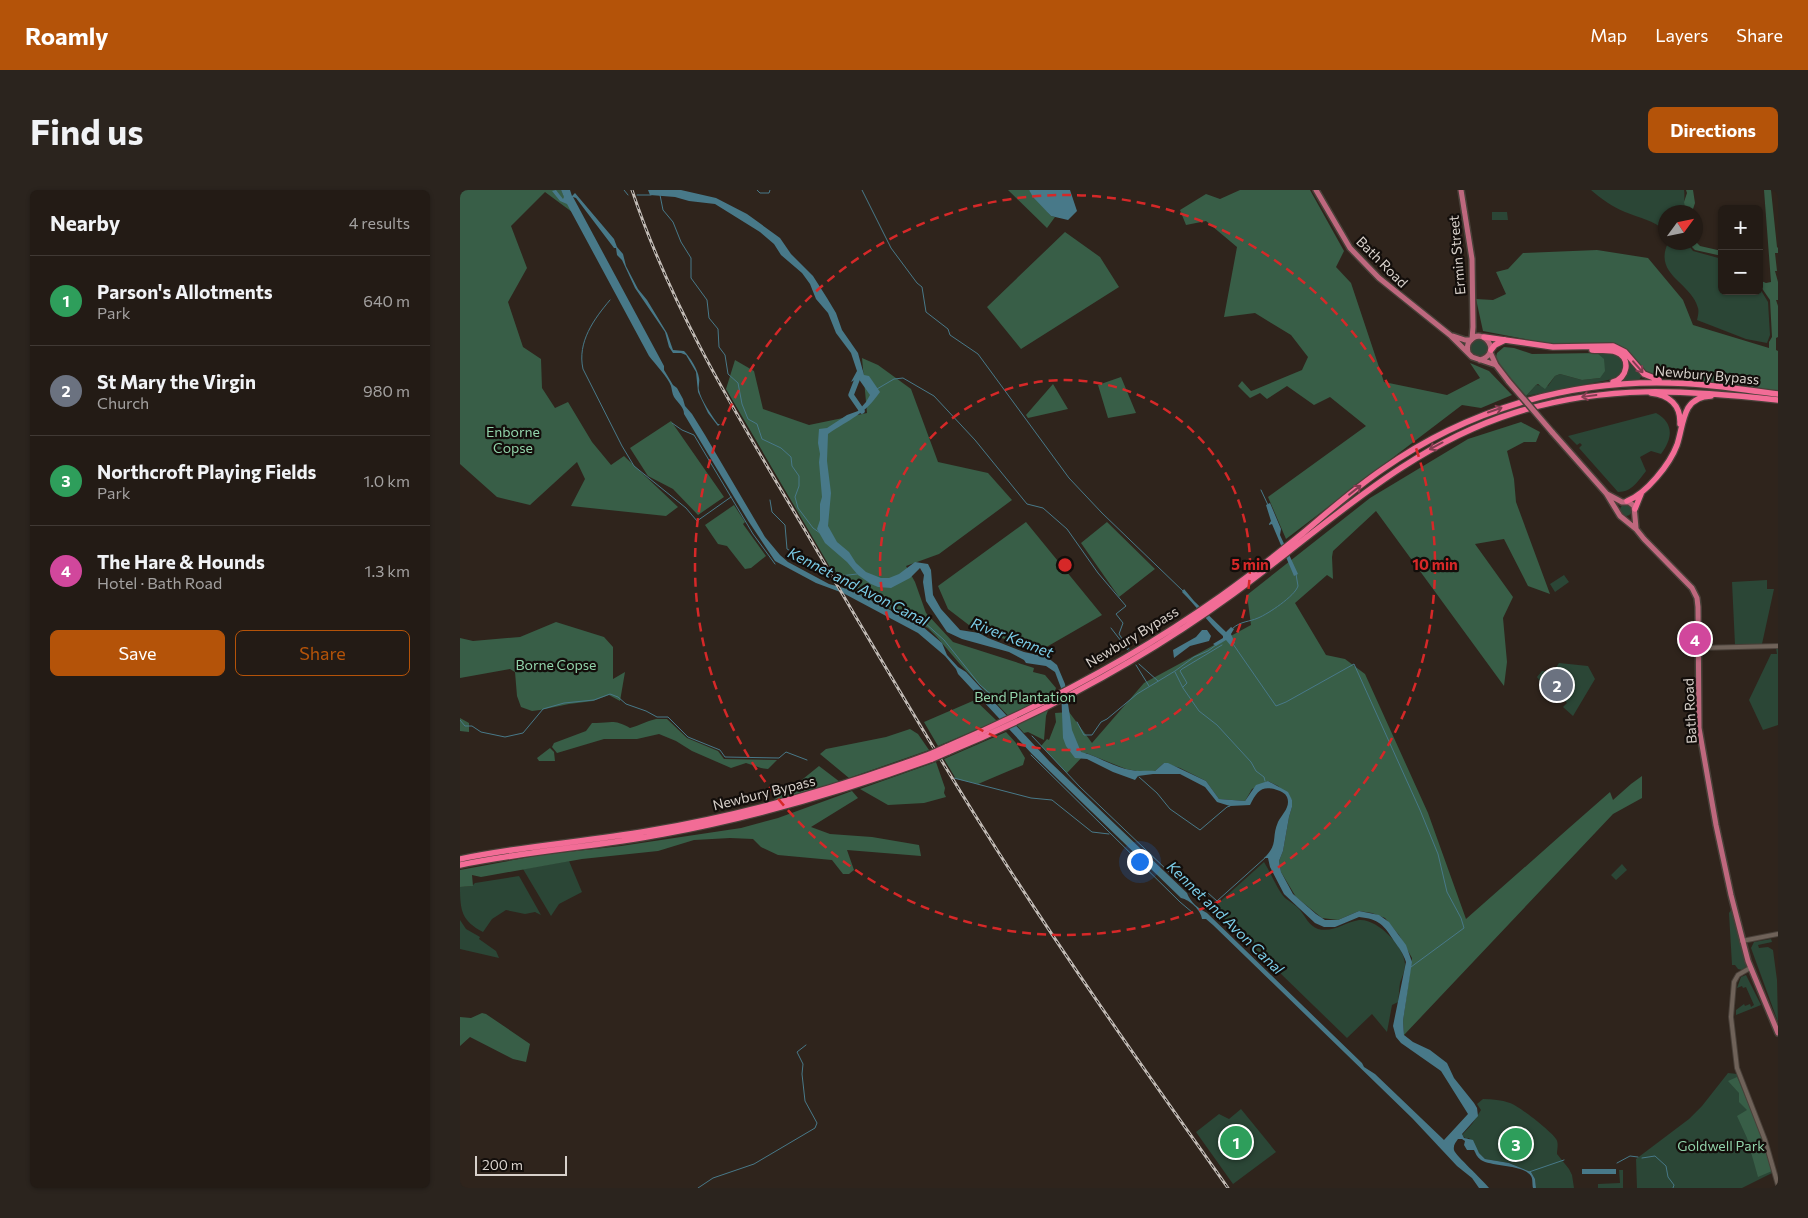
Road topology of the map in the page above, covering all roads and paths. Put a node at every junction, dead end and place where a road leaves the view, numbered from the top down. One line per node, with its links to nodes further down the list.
1 (1316, 190): 4 (main road, Bath Road)
2 (1462, 190): 3 (main road, Ermin Street)
3 (1474, 318): 5 (main road, Ermin Street); 6 (main road, Ermin Street)
4 (1450, 335): 6 (main road, Bath Road); 10 (main road, Bath Road)
5 (1484, 337): 6 (main road); 7 (highway); 9 (main road)
6 (1471, 339): 10 (main road)
7 (1505, 340): 8 (highway); 9 (highway)
8 (1580, 348): 13 (highway, one-way to 13); 14 (highway)
9 (1490, 351): 11 (main road); 12 (main road)
10 (1469, 354): 11 (main road)
11 (1480, 360): 12 (main road)
12 (1496, 365): 21 (main road, bridge)
13 (1686, 383): 14 (highway, Newbury Bypass); 16 (highway, Newbury Bypass)
14 (1596, 386): 27 (highway, Newbury Bypass, one-way to 14)
15 (1621, 392): 17 (highway, Newbury Bypass); 19 (highway); 27 (highway, Newbury Bypass, one-way to 27)
16 (1778, 394)
17 (1729, 395): 18 (highway, Newbury Bypass); 19 (highway)
18 (1778, 400)
19 (1680, 434): 20 (highway)
20 (1642, 492): 22 (highway); 23 (highway)
21 (1606, 494): 22 (main road); 24 (main road)
22 (1624, 502): 23 (main road); 24 (main road)
23 (1635, 510): 25 (main road); 26 (main road)
24 (1618, 511): 25 (main road)
25 (1624, 518): 26 (main road, Bath Road)
26 (1636, 529): 29 (main road, Bath Road)
27 (1291, 546): 30 (highway, Newbury Bypass, bridge)
28 (1778, 646): 29 (street)
29 (1699, 648): 35 (main road, Bath Road)
30 (931, 756): 31 (highway, Newbury Bypass); 31 (highway, Newbury Bypass)
31 (842, 788): 32 (highway, Newbury Bypass); 33 (highway, Newbury Bypass)
32 (460, 859)
33 (460, 865)
34 (1778, 934): 35 (street)
35 (1742, 941): 36 (main road, Bath Road)
36 (1750, 968): 37 (main road, Bath Road); 38 (street)
37 (1778, 1034)
38 (1778, 1185)

